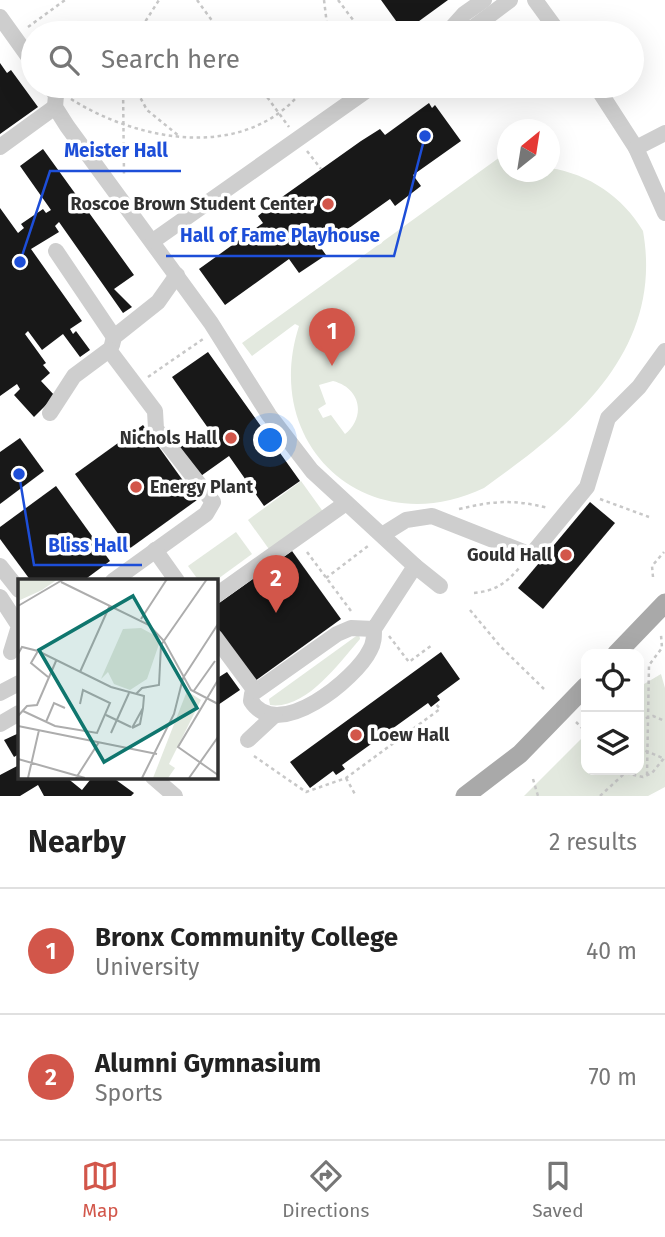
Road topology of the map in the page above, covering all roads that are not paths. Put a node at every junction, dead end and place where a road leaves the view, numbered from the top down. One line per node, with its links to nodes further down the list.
1 (484, 0): 5 (street)
2 (510, 0): 6 (street)
3 (535, 0): 7 (street)
4 (0, 18): 8 (street)
5 (458, 21)
6 (482, 21)
7 (550, 21)
8 (21, 47)
9 (58, 98): 12 (street)
10 (356, 98): 17 (street)
11 (604, 98): 15 (street)
12 (60, 102): 14 (street); 17 (street)
13 (665, 134): 15 (street)
14 (0, 148)
15 (636, 148): 16 (street)
16 (665, 213)
17 (153, 241): 19 (street)
18 (56, 251): 20 (street)
19 (177, 275): 20 (street); 23 (street)
20 (112, 344): 22 (street); 25 (street)
21 (665, 351): 24 (street)
22 (50, 413)
23 (346, 503): 24 (street); 32 (street)
24 (382, 535): 27 (street)
25 (155, 550): 28 (street); 29 (street)
26 (0, 566): 31 (street)
27 (415, 566): 30 (street); 36 (street)
28 (116, 579)
29 (176, 579)
30 (440, 586)
31 (18, 589)
32 (217, 596)
33 (0, 597): 35 (street)
34 (665, 603): 39 (main road)
35 (18, 624)
36 (376, 626): 42 (street); 46 (street)
37 (18, 629): 40 (street)
38 (217, 640): 42 (street)
39 (621, 649)
40 (10, 651)
41 (18, 684): 44 (street)
42 (255, 691): 46 (street)
43 (581, 691): 51 (main road)
44 (0, 693)
45 (18, 714): 47 (street)
46 (275, 715): 48 (street)
47 (0, 724)
48 (248, 740)
49 (154, 778): 50 (street)
50 (175, 796)
51 (466, 796)

